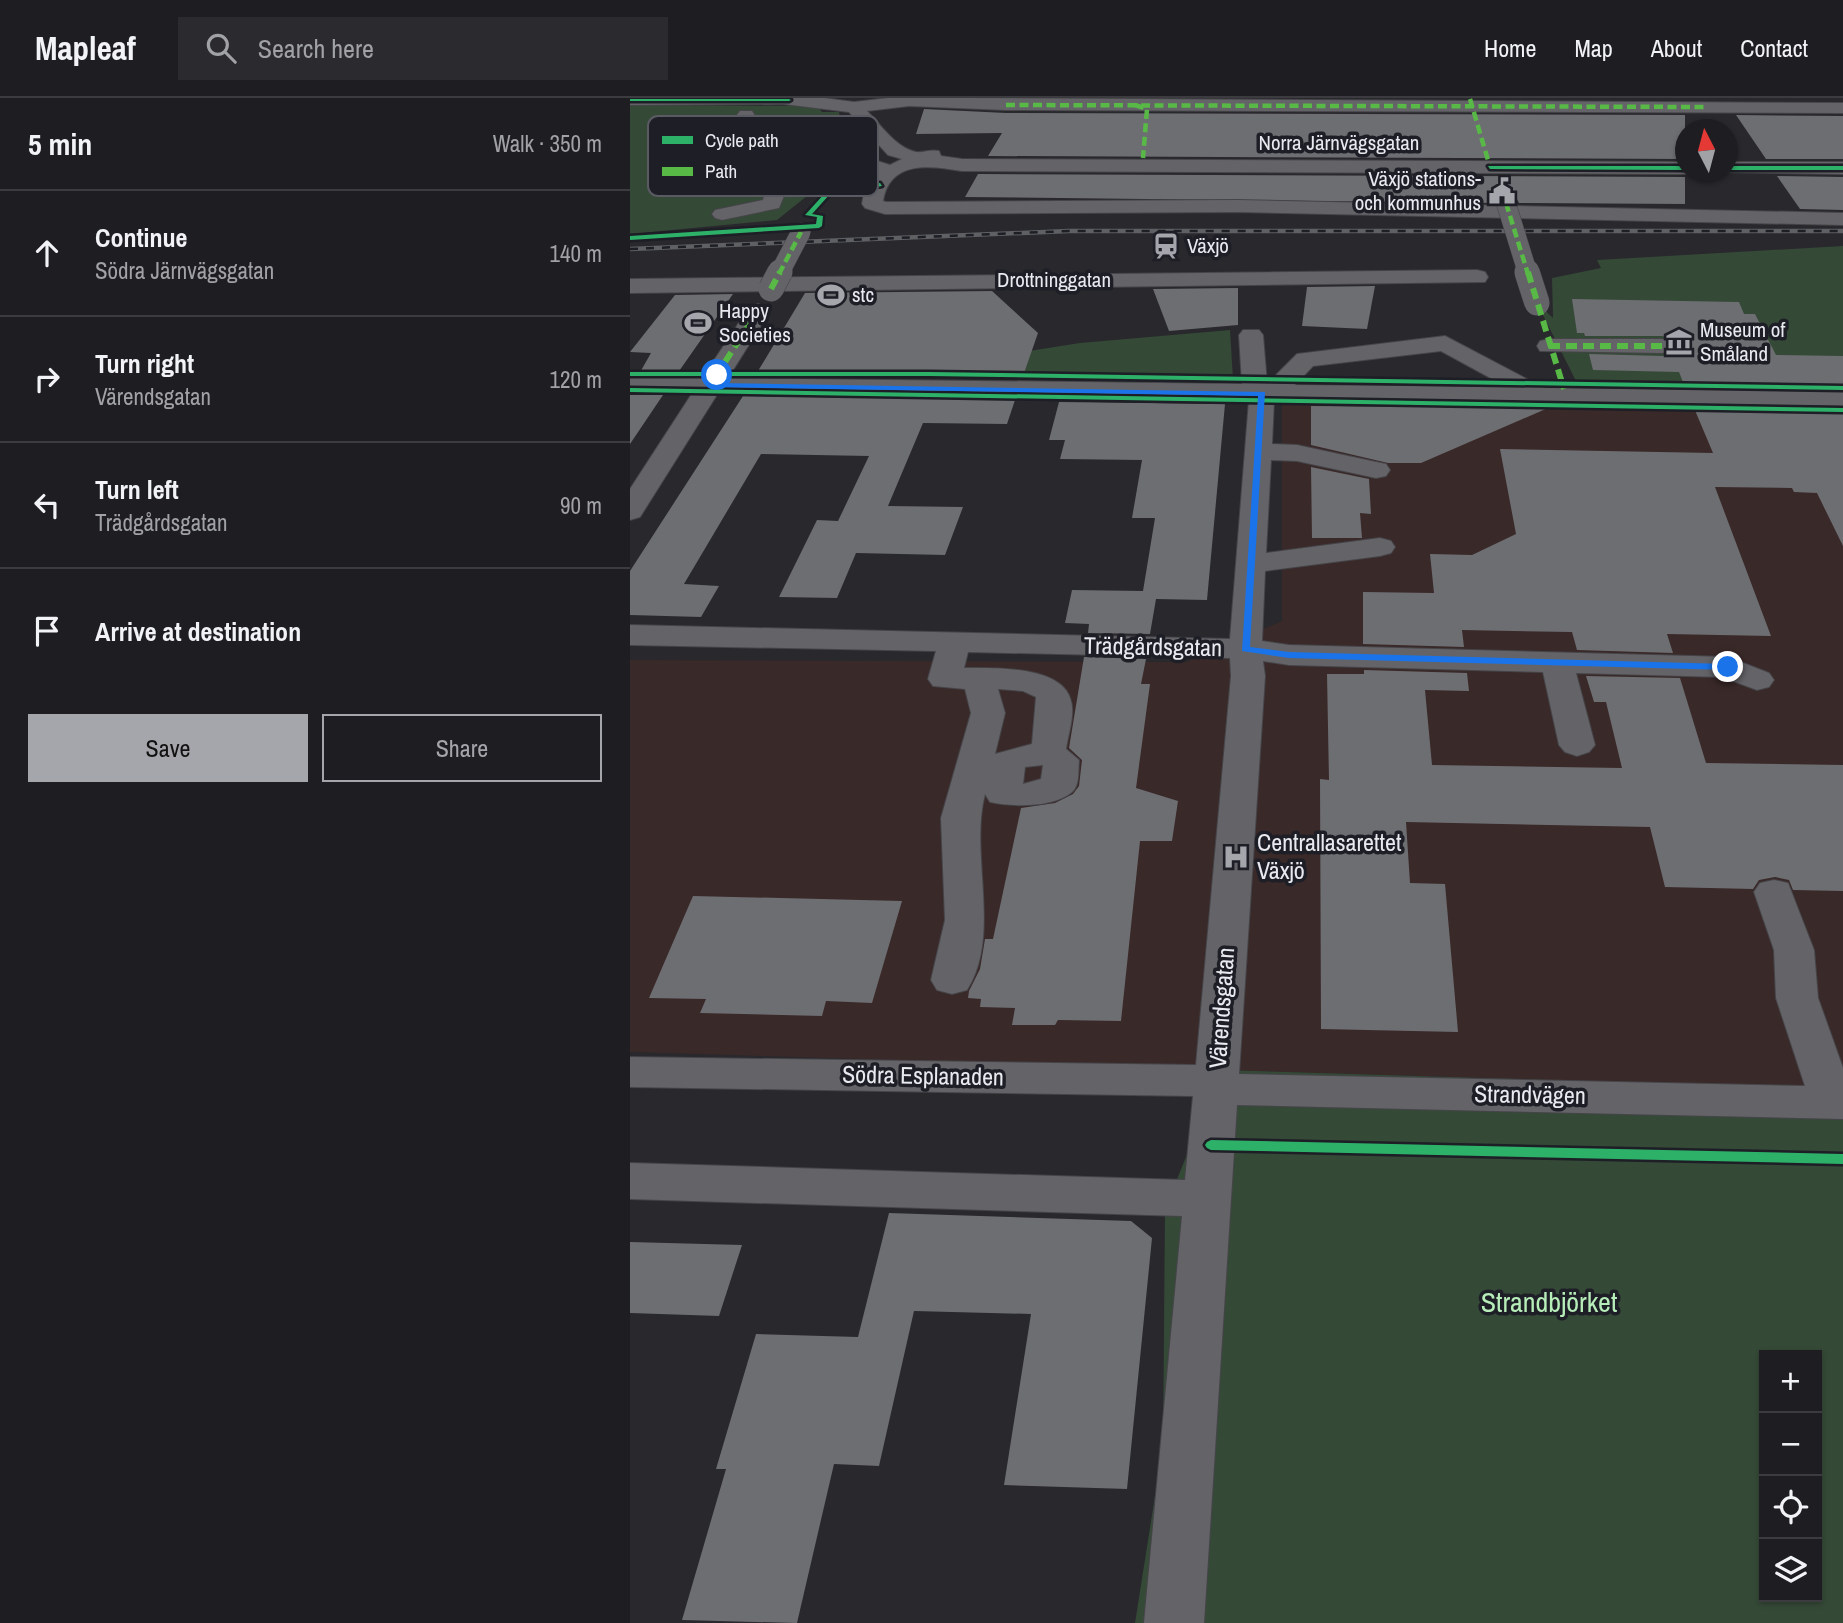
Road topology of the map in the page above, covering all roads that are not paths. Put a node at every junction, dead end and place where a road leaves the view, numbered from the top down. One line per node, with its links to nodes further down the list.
1 (630, 100): 3 (street)
2 (910, 100): 4 (street); 6 (street)
3 (843, 101): 6 (street); 9 (street, Norra Järnvägsgatan)
4 (1129, 101): 5 (street); 13 (street)
5 (1471, 102): 7 (street); 14 (street)
6 (874, 103): 12 (street, Norra Järnvägsgatan)
7 (1704, 103): 8 (street); 10 (street)
8 (1843, 108)
9 (859, 116)
10 (1715, 119)
11 (878, 135): 12 (street, Norra Järnvägsgatan)
12 (926, 157): 14 (street, Norra Järnvägsgatan); 18 (street)
13 (1143, 158)
14 (1490, 167): 16 (street, Norra Järnvägsgatan)
15 (878, 168): 18 (street)
16 (1675, 168)
17 (1843, 168): 19 (street)
18 (890, 172): 20 (street)
19 (1738, 182)
20 (878, 186)
21 (774, 196): 24 (street)
22 (873, 196): 25 (street)
23 (1506, 203): 32 (street, bridge)
24 (722, 214)
25 (1843, 219)
26 (801, 232): 29 (street, bridge)
27 (1477, 277): 28 (street, Drottninggatan)
28 (630, 286)
29 (771, 289)
30 (758, 311): 34 (street)
31 (1251, 335): 36 (street, Värendsgatan)
32 (1549, 346): 33 (street); 38 (street)
33 (1662, 346)
34 (713, 380): 35 (street); 36 (street); 44 (street)
35 (630, 384)
36 (1267, 394): 37 (street); 37 (street); 42 (street, Värendsgatan)
37 (1539, 395): 38 (street)
38 (1566, 395): 39 (street)
39 (1763, 397): 40 (street); 41 (street)
40 (1843, 399)
41 (1777, 423)
42 (1259, 452): 43 (street); 46 (street, Värendsgatan)
43 (1376, 470)
44 (630, 511)
45 (1380, 547): 46 (street)
46 (1253, 564): 49 (street, Värendsgatan)
47 (630, 635): 48 (street, Trädgårdsgatan)
48 (954, 643): 49 (street, Trädgårdsgatan); 51 (street)
49 (1245, 649): 50 (street, Trädgårdsgatan); 58 (street, Värendsgatan)
50 (1557, 662): 52 (street, Trädgårdsgatan); 53 (street)
51 (979, 679): 54 (street); 56 (street)
52 (1757, 680)
53 (1577, 745)
54 (1048, 754)
55 (1774, 892): 59 (street)
56 (952, 980)
57 (630, 1072): 58 (street, Södra Esplanaden)
58 (1216, 1085): 59 (street, Strandvägen); 61 (street, Värendsgatan)
59 (1838, 1103)
60 (630, 1181): 61 (street)
61 (1206, 1199): 62 (street, Värendsgatan)
62 (1174, 1623)

